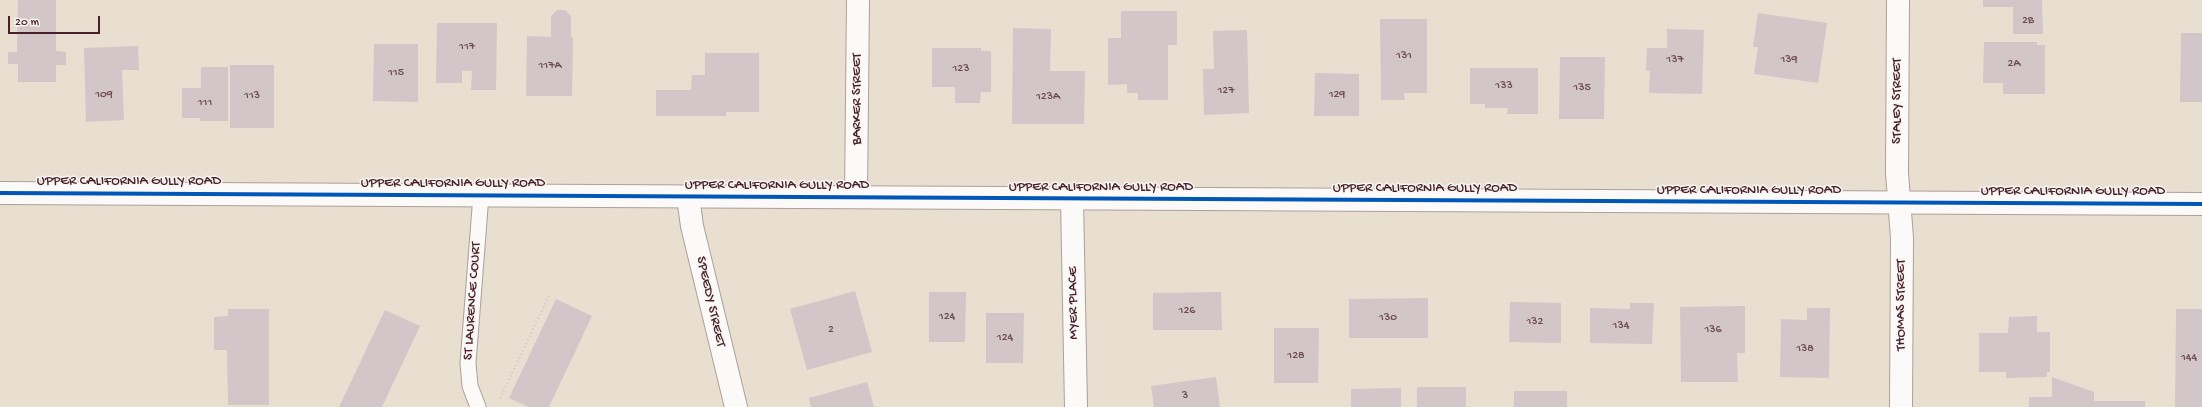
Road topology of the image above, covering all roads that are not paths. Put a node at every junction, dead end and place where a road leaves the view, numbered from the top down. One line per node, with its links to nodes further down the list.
1 (858, 0): 6 (street, BARKER STREET)
2 (1898, 0): 8 (street, STALEY STREET)
3 (0, 193): 4 (street, UPPER CALIFORNIA GULLY ROAD)
4 (481, 194): 5 (street, UPPER CALIFORNIA GULLY ROAD); 10 (lane, ST LAURENCE COURT)
5 (688, 197): 6 (street, UPPER CALIFORNIA GULLY ROAD); 11 (street, SPEEDY STREET)
6 (856, 197): 7 (street, UPPER CALIFORNIA GULLY ROAD)
7 (1072, 199): 8 (street, UPPER CALIFORNIA GULLY ROAD); 12 (street, MYER PLACE)
8 (1899, 202): 9 (street, UPPER CALIFORNIA GULLY ROAD); 13 (street, THOMAS STREET)
9 (2202, 204)
10 (478, 407)
11 (736, 407)
12 (1076, 407)
13 (1901, 407)

